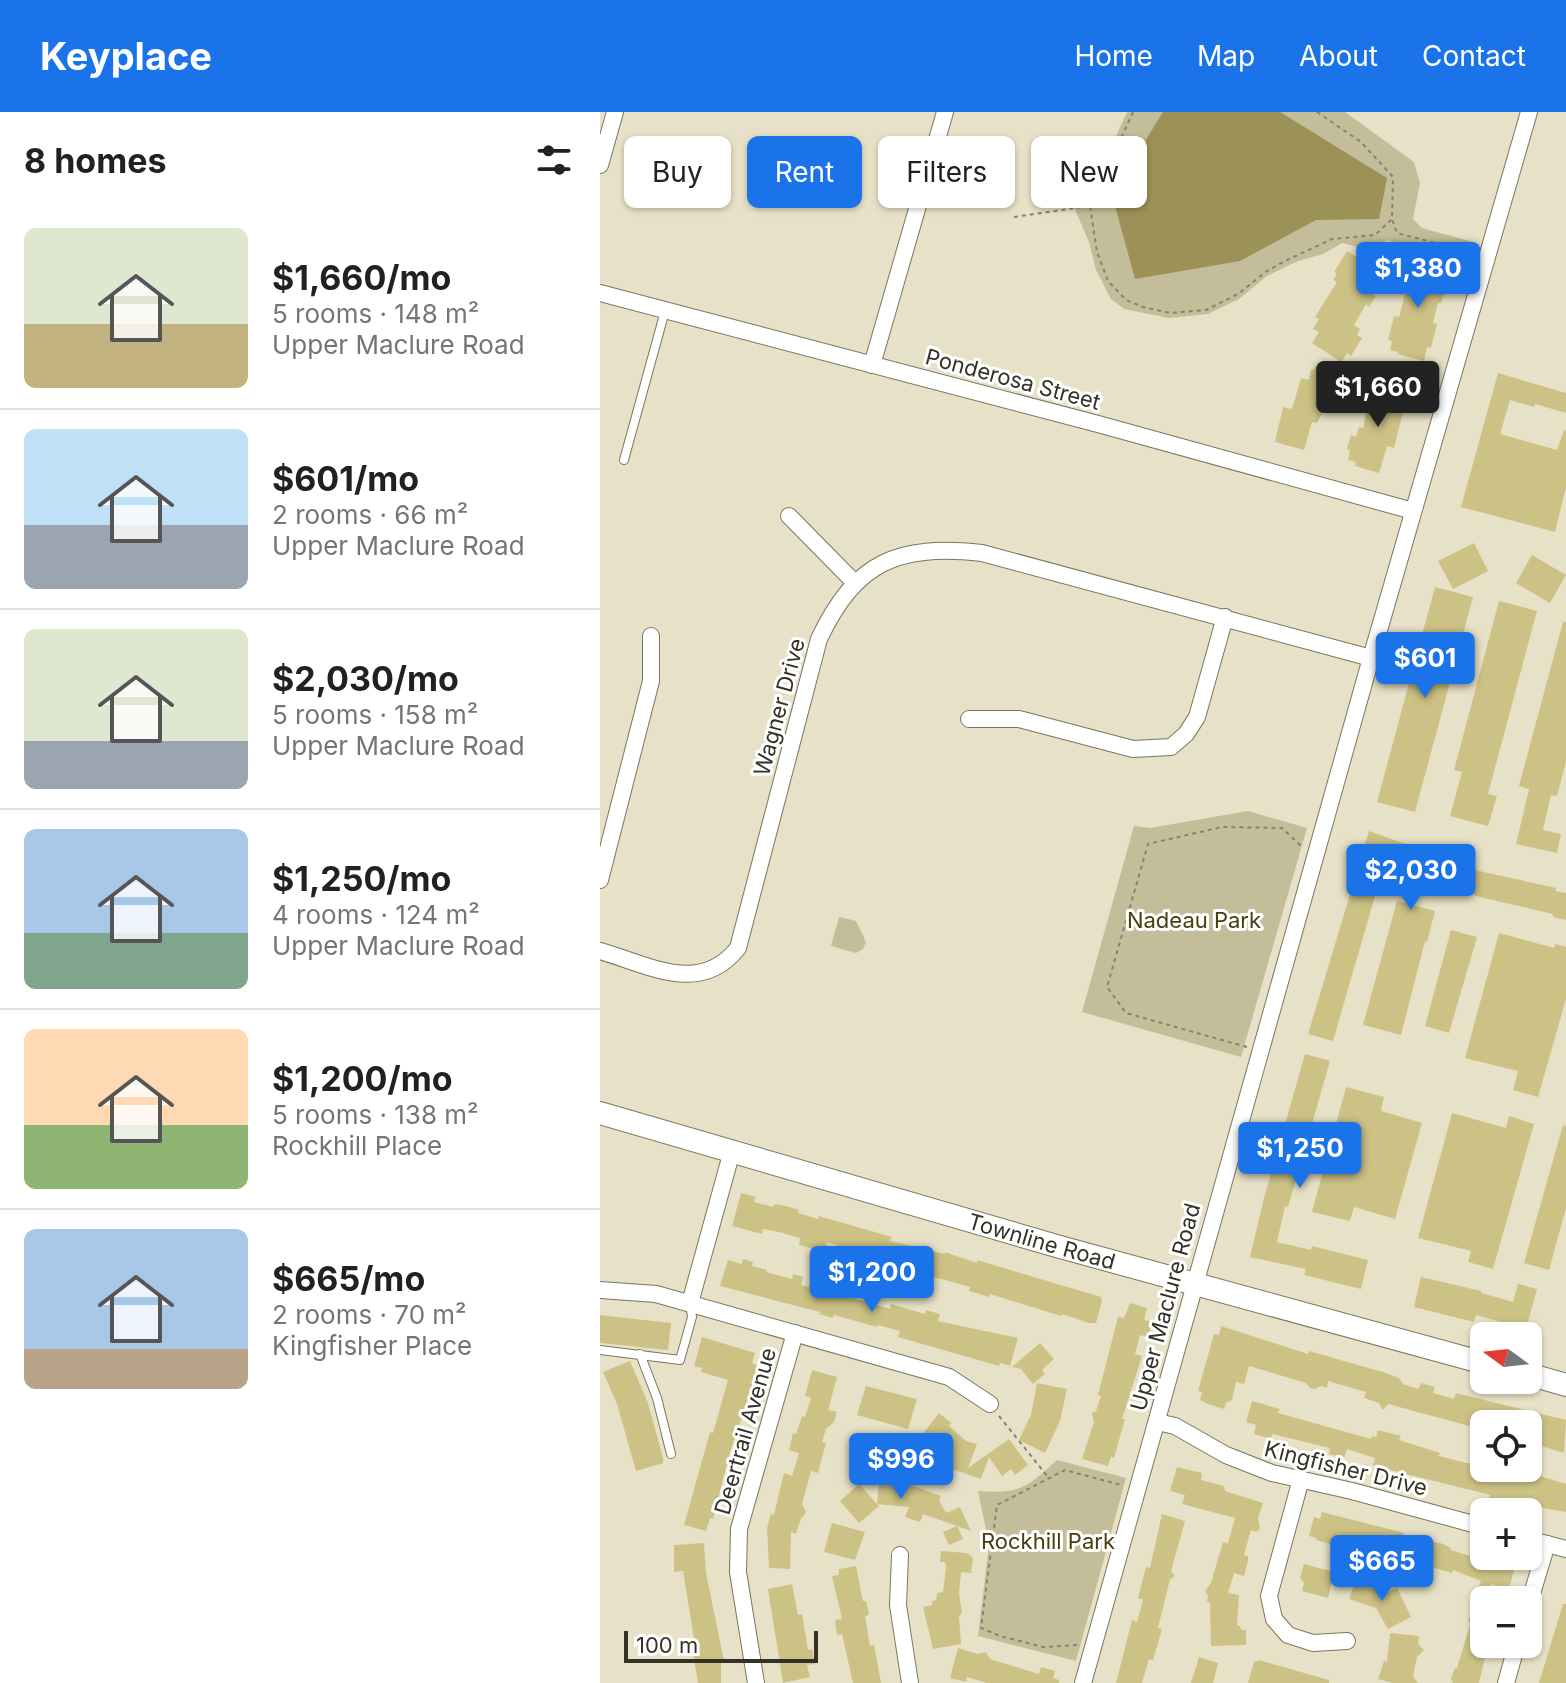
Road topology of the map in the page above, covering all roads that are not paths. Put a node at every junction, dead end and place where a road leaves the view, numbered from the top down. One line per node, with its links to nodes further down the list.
1 (615, 112): 4 (street)
2 (945, 112): 7 (street)
3 (1529, 112): 9 (street, Upper Maclure Road)
4 (600, 165)
5 (600, 293): 6 (street, Ponderosa Street)
6 (665, 310): 7 (street, Ponderosa Street); 8 (lane)
7 (872, 365): 9 (street, Ponderosa Street)
8 (624, 460)
9 (1413, 511): 14 (street, Upper Maclure Road)
10 (789, 516): 11 (street)
11 (854, 582): 12 (street, Wagner Drive); 17 (street, Wagner Drive)
12 (1225, 617): 14 (street, Wagner Drive); 15 (street)
13 (651, 636): 16 (street)
14 (1371, 658): 20 (street, Upper Maclure Road)
15 (969, 719)
16 (600, 880)
17 (600, 951)
18 (600, 1113): 19 (street, Townline Road)
19 (732, 1151): 20 (street, Townline Road); 22 (street)
20 (1194, 1284): 26 (street, Townline Road); 30 (street, Upper Maclure Road)
21 (600, 1290): 22 (street)
22 (690, 1303): 23 (street); 25 (lane)
23 (795, 1333): 29 (street); 41 (street, Deertrail Avenue)
24 (600, 1350): 25 (lane)
25 (640, 1354): 31 (lane)
26 (1470, 1359)
27 (1542, 1378): 28 (street)
28 (1566, 1385)
29 (990, 1404)
30 (1157, 1422): 32 (street, Kingfisher Drive); 43 (street, Upper Maclure Road)
31 (671, 1454)
32 (1301, 1479): 33 (street, Kingfisher Drive); 39 (street)
33 (1470, 1523)
34 (1542, 1543): 35 (street)
35 (1547, 1544): 36 (street); 38 (street)
36 (1566, 1549)
37 (900, 1555): 42 (street)
38 (1534, 1586)
39 (1347, 1641)
40 (1513, 1658): 44 (street)
41 (756, 1683)
42 (910, 1683)
43 (1083, 1683)
44 (1506, 1683)

